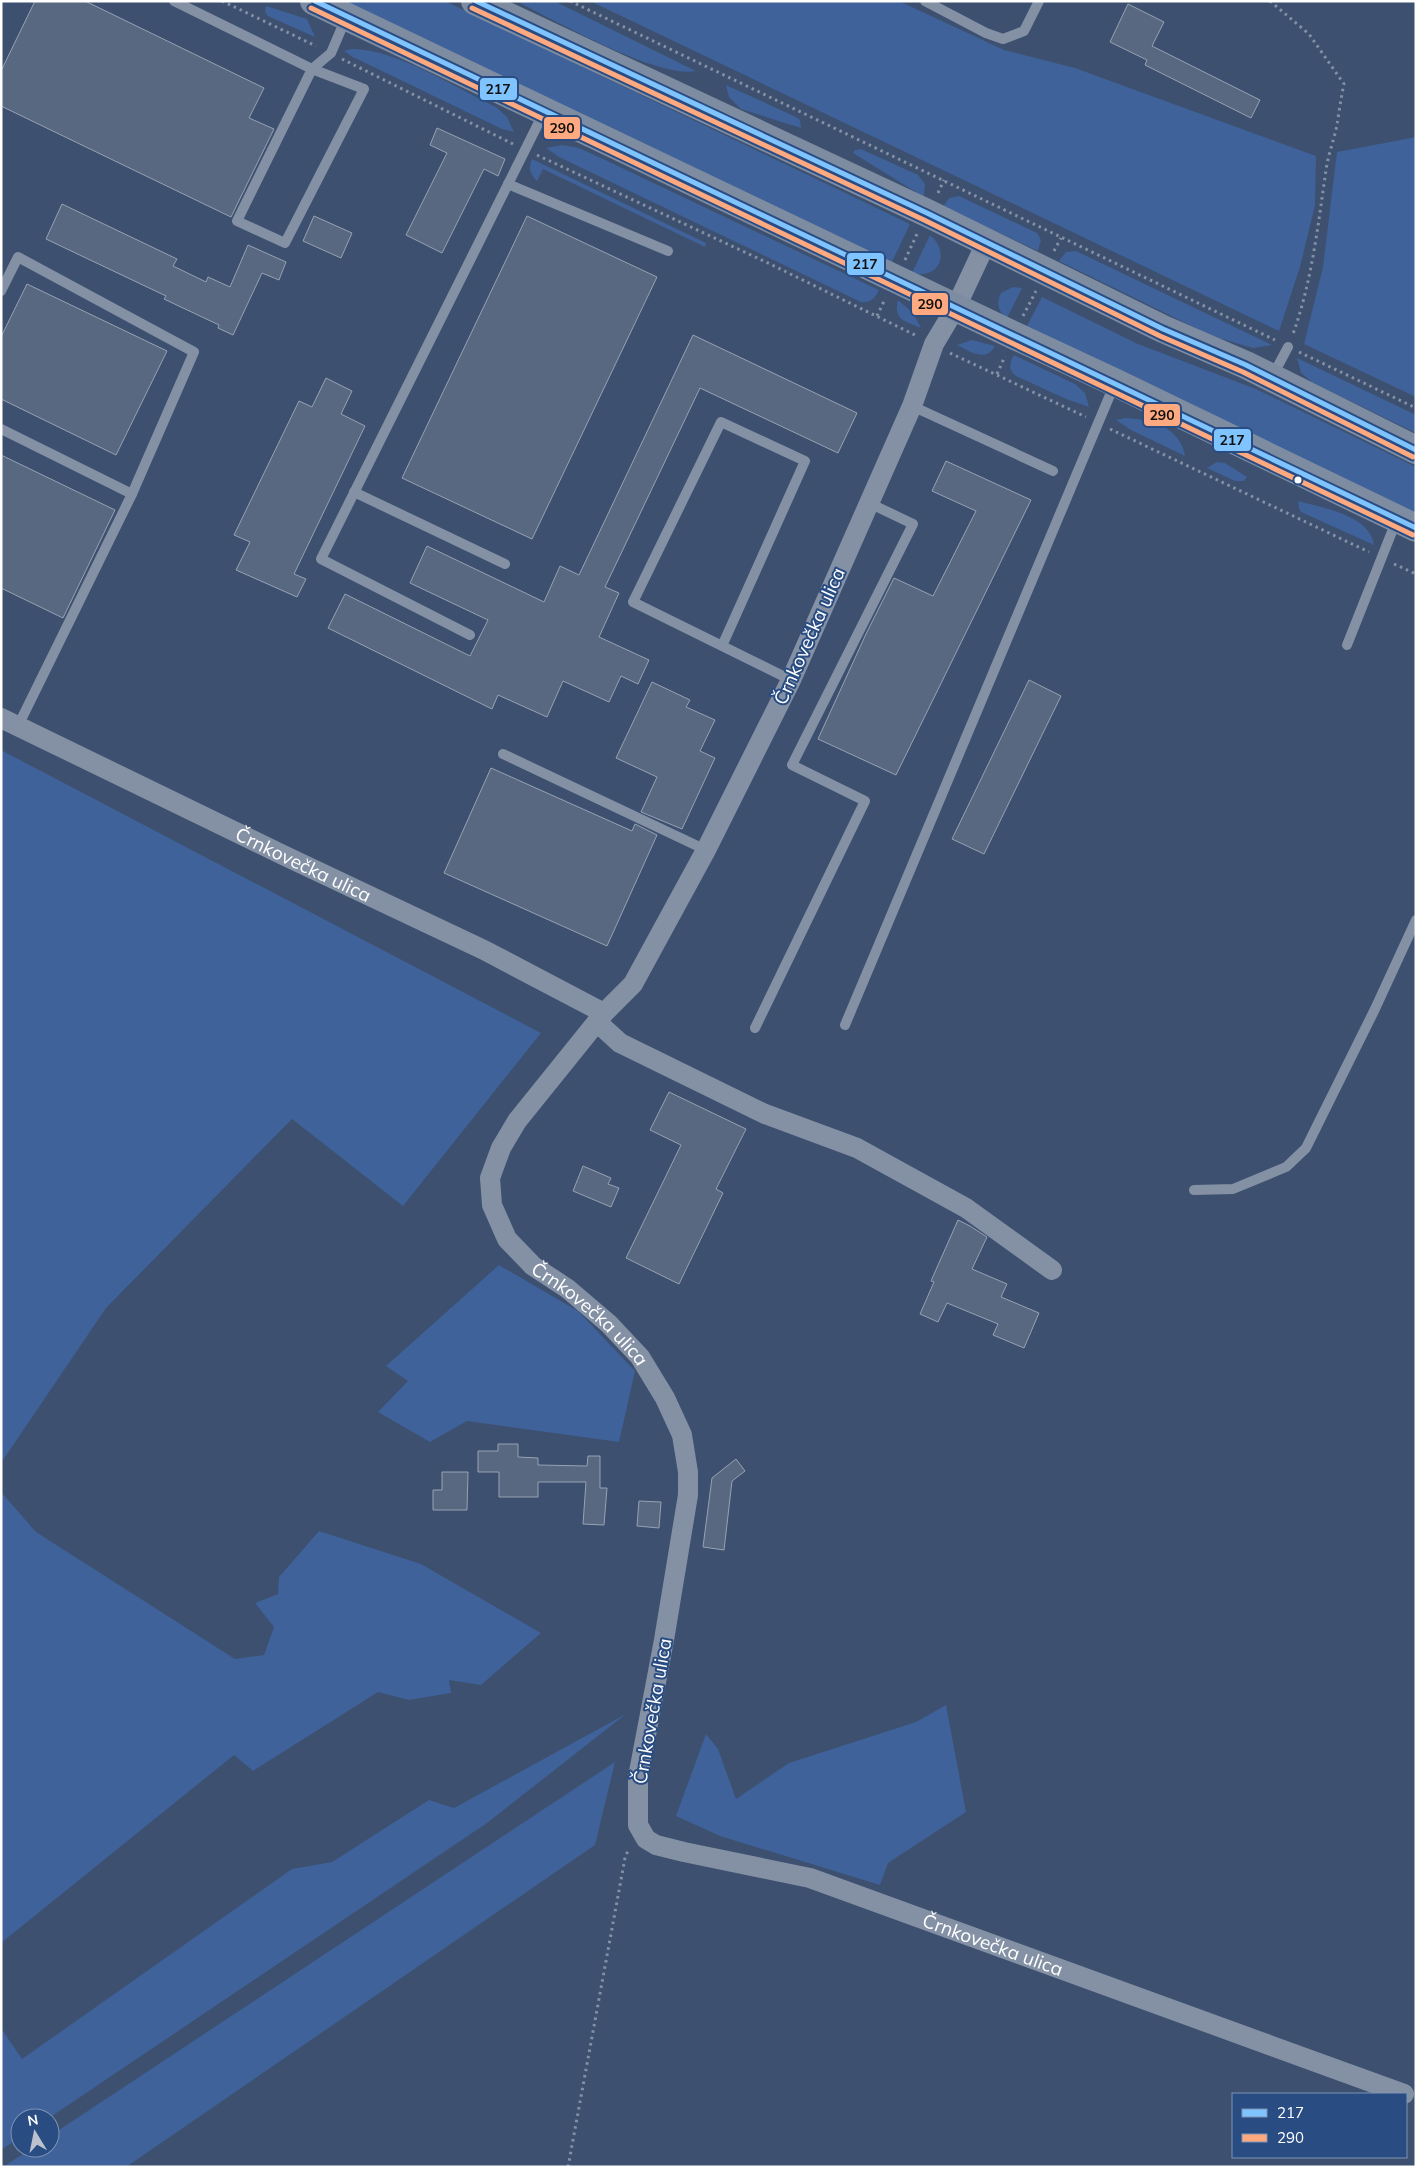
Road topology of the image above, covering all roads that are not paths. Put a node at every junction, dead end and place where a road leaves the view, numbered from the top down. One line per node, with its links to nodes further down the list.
1 (174, 1): 7 (lane)
2 (314, 1): 6 (main road)
3 (474, 1): 10 (main road)
4 (925, 1): 5 (lane)
5 (1039, 1)
6 (346, 17): 7 (lane); 8 (main road)
7 (312, 69): 7 (lane)
8 (544, 111): 9 (lane); 13 (main road)
9 (508, 184): 11 (lane); 21 (lane)
10 (986, 243): 13 (street, Črnkovečka ulica); 15 (main road)
11 (668, 251)
12 (1, 291): 22 (lane)
13 (956, 307): 16 (main road); 17 (street, Črnkovečka ulica)
14 (1288, 347): 15 (lane)
15 (1272, 378): 19 (main road)
16 (1116, 382): 24 (main road); 35 (lane)
17 (912, 406): 20 (lane); 23 (street, Črnkovečka ulica)
18 (1, 429): 22 (lane)
19 (1416, 450)
20 (1053, 471)
21 (354, 492): 25 (lane); 26 (lane)
22 (132, 494): 30 (lane)
23 (869, 503): 29 (street, Črnkovečka ulica); 36 (lane)
24 (1406, 523): 27 (lane)
25 (505, 564)
26 (470, 635)
27 (1347, 645)
28 (722, 646): 28 (lane); 29 (lane)
29 (791, 680): 32 (street, Črnkovečka ulica)
30 (9, 722): 34 (street, Črnkovečka ulica)
31 (503, 754): 32 (lane)
32 (706, 850): 34 (street, Črnkovečka ulica)
33 (1416, 920): 37 (lane)
34 (600, 1018): 38 (street); 39 (street, Črnkovečka ulica)
35 (845, 1025)
36 (756, 1028)
37 (1194, 1190)
38 (1052, 1270)
39 (1400, 2093)

